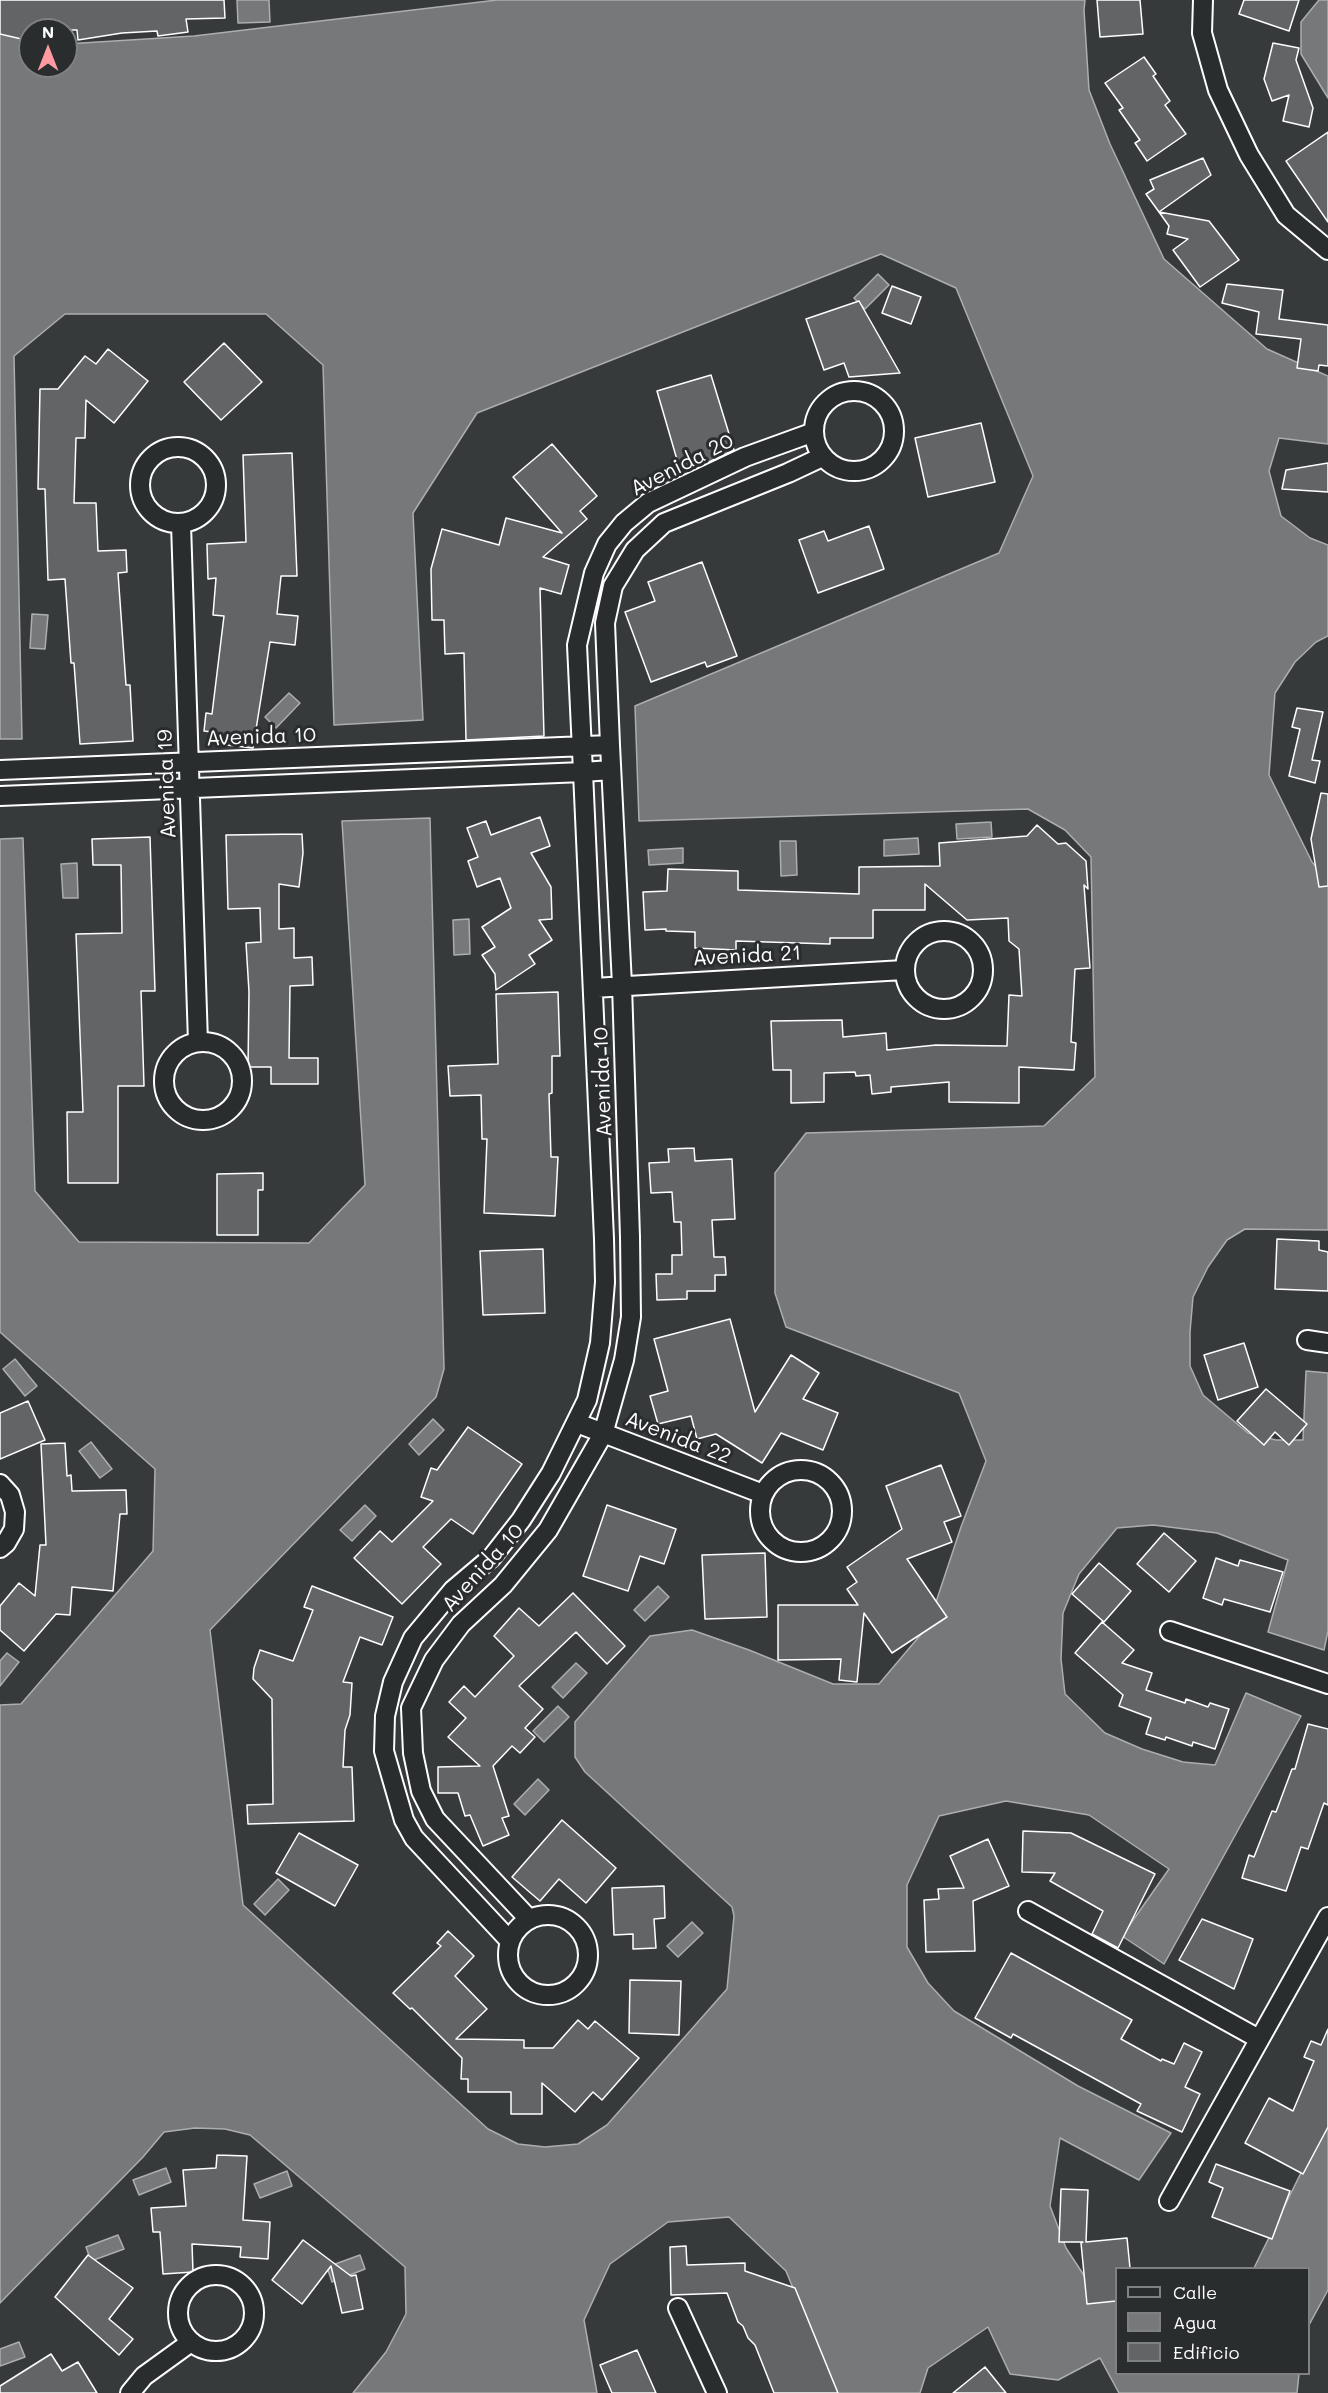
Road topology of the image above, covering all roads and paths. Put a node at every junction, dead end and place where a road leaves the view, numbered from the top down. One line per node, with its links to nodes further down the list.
1 (1203, 0): 2 (street)
2 (1328, 250)
3 (814, 432): 4 (street); 4 (street); 7 (street, Avenida 20)
4 (822, 457): 6 (street, Avenida 20)
5 (181, 524): 5 (street); 9 (street, Avenida 19)
6 (610, 745): 7 (street, Avenida 10); 11 (street, Avenida 10)
7 (583, 746): 8 (street, Avenida 10); 12 (street, Avenida 20)
8 (381, 755): 9 (street, Avenida 10); 13 (street)
9 (189, 763): 10 (street, Avenida 10); 14 (street, Avenida 19)
10 (0, 770)
11 (611, 770): 12 (street); 17 (street, Avenida 10)
12 (583, 772): 13 (street); 18 (street, Avenida 10)
13 (381, 781): 14 (street)
14 (189, 789): 15 (street); 19 (street, Avenida 19)
15 (0, 796)
16 (904, 970): 16 (street); 17 (street, Avenida 21)
17 (622, 985): 18 (street, Avenida 21); 23 (street, Avenida 10)
18 (593, 988): 22 (street, Avenida 10)
19 (198, 1042): 19 (street)
20 (1307, 1340): 21 (street)
21 (1328, 1343)
22 (577, 1423): 23 (street, Avenida 22); 32 (street, Avenida 10)
23 (603, 1434): 25 (street, Avenida 22); 31 (street, Avenida 10)
24 (0, 1484): 26 (street)
25 (763, 1494): 25 (street)
26 (0, 1548)
27 (1170, 1631): 28 (street)
28 (1328, 1684)
29 (1028, 1911): 33 (street)
30 (1328, 1917): 33 (street)
31 (529, 1919): 32 (street); 32 (street)
32 (510, 1941)
33 (1259, 2039): 34 (street)
34 (1169, 2201)
35 (678, 2308): 38 (street)
36 (191, 2342): 36 (street); 37 (street)
37 (130, 2393)
38 (717, 2393)

